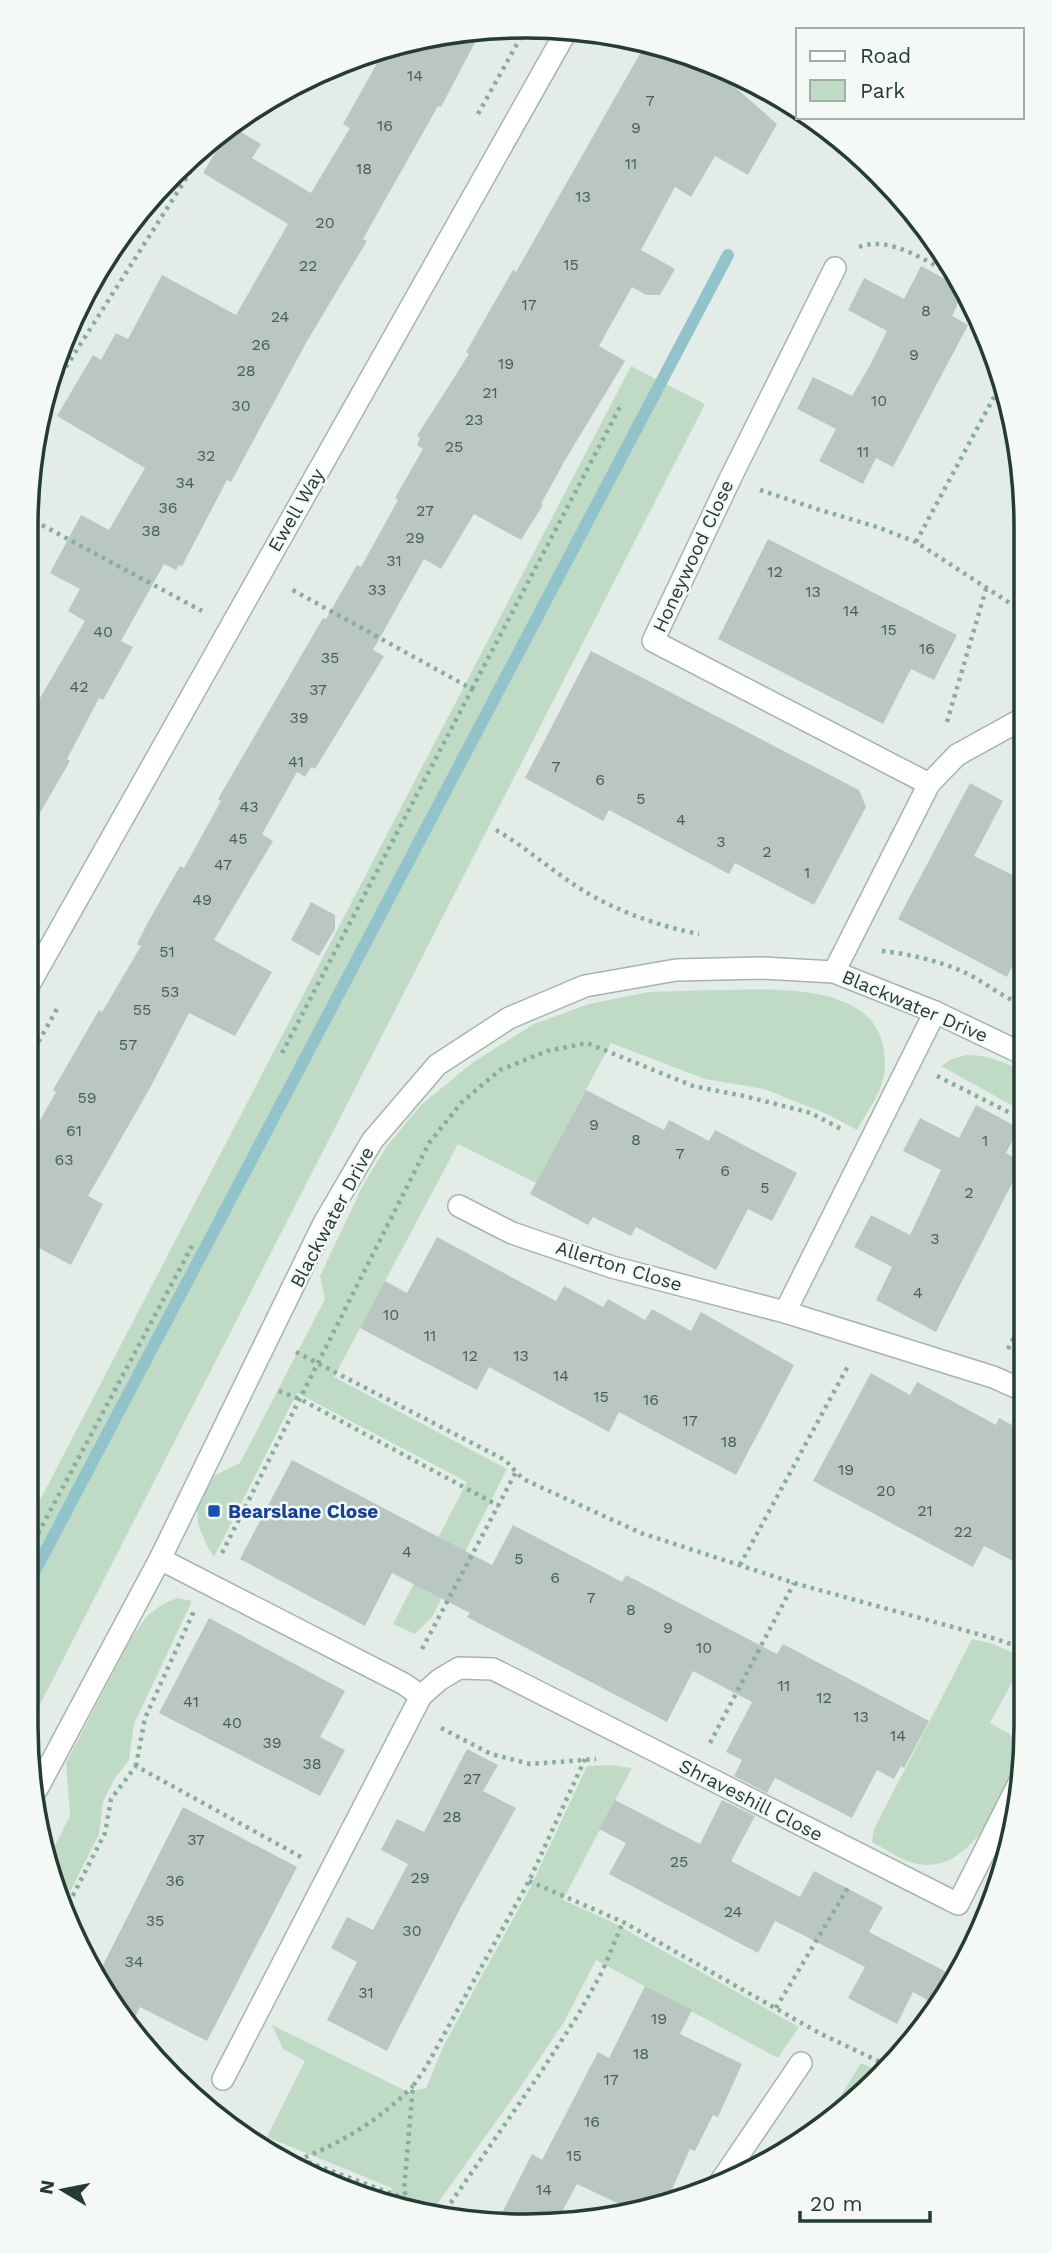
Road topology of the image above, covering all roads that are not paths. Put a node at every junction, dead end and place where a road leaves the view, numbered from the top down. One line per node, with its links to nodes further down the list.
1 (562, 40): 5 (street, Ewell Way)
2 (835, 268): 4 (street, Honeywood Close)
3 (1014, 723): 4 (street)
4 (929, 784): 6 (street)
5 (38, 969)
6 (834, 972): 7 (street, Blackwater Drive); 12 (street, Blackwater Drive)
7 (935, 1012): 8 (street, Blackwater Drive); 10 (street)
8 (1014, 1050)
9 (459, 1206): 10 (street, Allerton Close)
10 (785, 1312): 11 (street, Allerton Close)
11 (1014, 1386)
12 (160, 1559): 13 (street); 14 (street, Blackwater Drive)
13 (412, 1698): 15 (street, Shraveshill Close); 17 (street, Shraveshill Close)
14 (42, 1780)
15 (1006, 1808)
16 (801, 2063): 18 (street)
17 (223, 2080)
18 (728, 2170)

